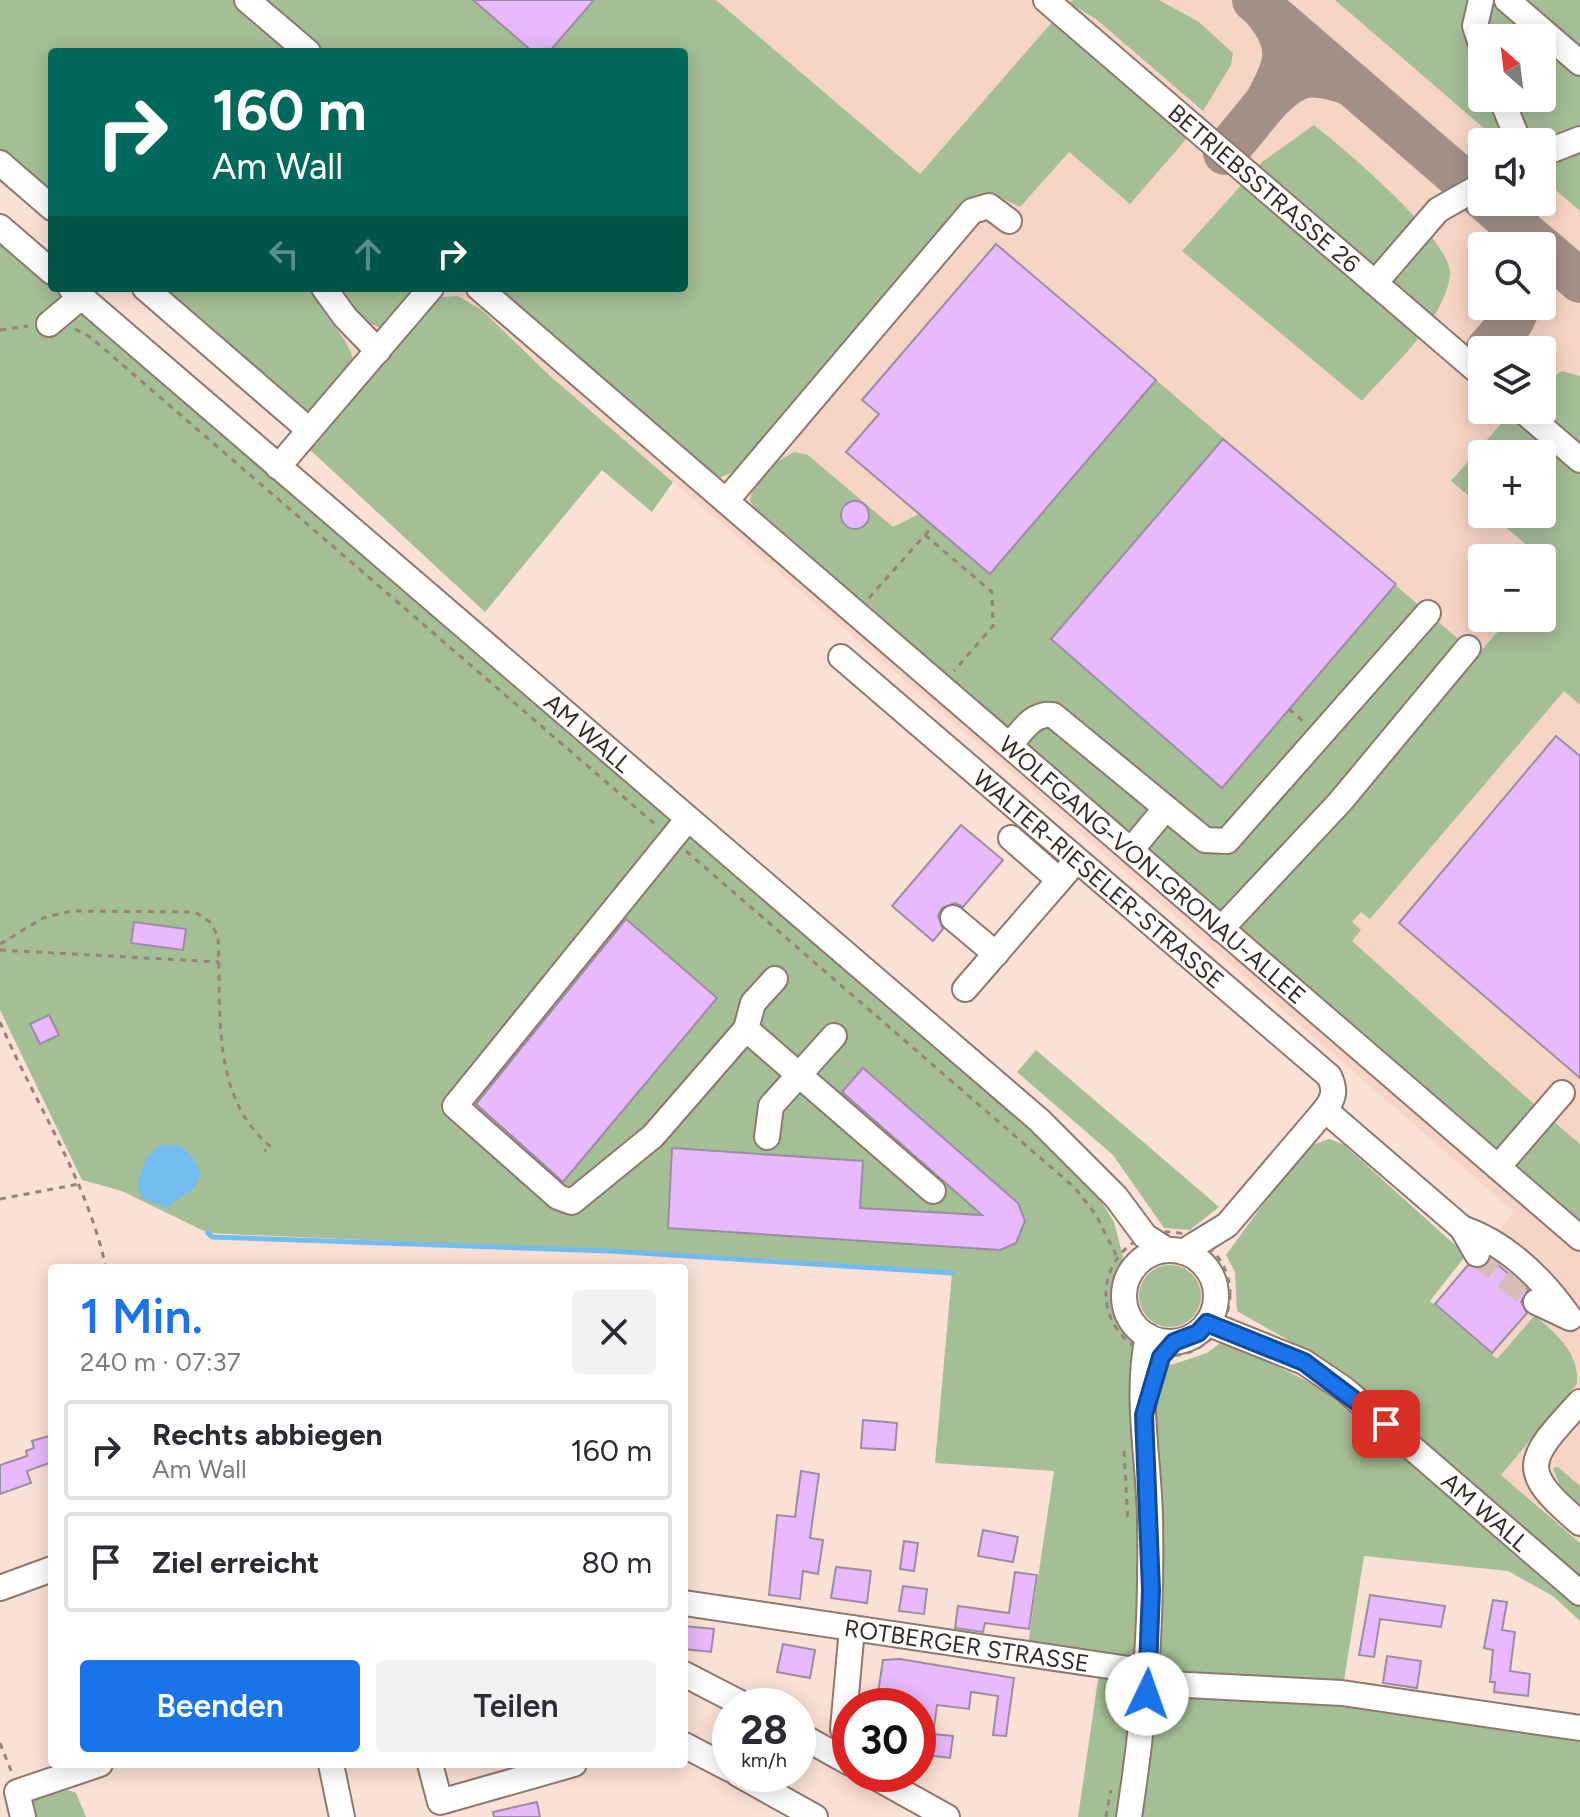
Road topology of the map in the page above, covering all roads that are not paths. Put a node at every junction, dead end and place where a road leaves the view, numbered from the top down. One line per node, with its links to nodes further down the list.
1 (247, 0): 6 (street)
2 (1046, 0): 16 (street, BETRIEBSSTRASSE 26)
3 (1481, 0): 5 (street)
4 (1507, 0): 7 (street)
5 (1475, 24)
6 (303, 48)
7 (1580, 63)
8 (1580, 139): 9 (street)
9 (1556, 148)
10 (0, 163): 12 (street)
11 (1468, 193): 16 (street)
12 (48, 205)
13 (1009, 221): 29 (street)
14 (0, 227): 15 (street)
15 (48, 269)
16 (1375, 283): 24 (street, BETRIEBSSTRASSE 26)
17 (76, 292): 22 (street); 28 (street, AM WALL)
18 (150, 292): 26 (street)
19 (327, 292): 23 (street)
20 (428, 292): 23 (street)
21 (484, 292): 29 (street, WOLFGANG-VON-GRONAU-ALLEE)
22 (49, 324)
23 (378, 351): 26 (street)
24 (1468, 363)
25 (1538, 424): 27 (street)
26 (309, 430): 28 (street)
27 (1580, 460)
28 (278, 467): 36 (street, AM WALL)
29 (726, 501): 33 (street, WOLFGANG-VON-GRONAU-ALLEE)
30 (1428, 613): 34 (street)
31 (1468, 648): 41 (street)
32 (841, 657): 39 (street, WALTER-RIESELER-STRASSE)
33 (1010, 745): 34 (street); 35 (street, WOLFGANG-VON-GRONAU-ALLEE)
34 (1165, 809): 38 (street)
35 (1104, 827): 38 (street, WOLFGANG-VON-GRONAU-ALLEE); 39 (street)
36 (679, 830): 45 (street); 55 (street, AM WALL)
37 (1011, 838): 39 (street)
38 (1131, 850): 41 (street, WOLFGANG-VON-GRONAU-ALLEE)
39 (1069, 869): 42 (street); 49 (street, WALTER-RIESELER-STRASSE)
40 (953, 918): 42 (street)
41 (1221, 929): 51 (street, WOLFGANG-VON-GRONAU-ALLEE)
42 (996, 954): 44 (street)
43 (775, 979): 45 (street)
44 (965, 989)
45 (746, 1029): 47 (street)
46 (834, 1036): 47 (street)
47 (798, 1075): 50 (street); 52 (street)
48 (1562, 1093): 51 (street)
49 (1325, 1110): 53 (street); 56 (street)
50 (767, 1137)
51 (1498, 1167): 54 (street, WOLFGANG-VON-GRONAU-ALLEE)
52 (933, 1191)
53 (1462, 1228): 57 (street); 60 (street)
54 (1580, 1238)
55 (1132, 1250): 56 (street, AM WALL); 61 (street)
56 (1195, 1254): 59 (street)
57 (1477, 1254)
58 (1536, 1302): 60 (street)
59 (1217, 1317): 61 (street); 66 (street, AM WALL)
60 (1575, 1322)
61 (1157, 1347): 69 (street)
62 (1580, 1402): 63 (street)
63 (1580, 1523)
64 (48, 1570): 65 (street)
65 (0, 1588)
66 (1580, 1593)
67 (688, 1604): 68 (street, ROTBERGER STRASSE)
68 (852, 1628): 69 (street, ROTBERGER STRASSE); 72 (street)
69 (1148, 1675): 73 (street, ROTBERGER STRASSE); 87 (street)
70 (688, 1676): 71 (street)
71 (712, 1688)
72 (847, 1688)
73 (1580, 1728)
74 (688, 1747): 75 (street)
75 (712, 1760)
76 (88, 1768): 83 (street)
77 (332, 1768): 84 (street)
78 (431, 1768): 82 (street)
79 (563, 1768): 82 (street)
80 (770, 1792): 85 (street)
81 (902, 1792): 86 (street)
82 (450, 1808)
83 (23, 1817)
84 (342, 1817)
85 (815, 1817)
86 (947, 1817)
87 (1129, 1817)

